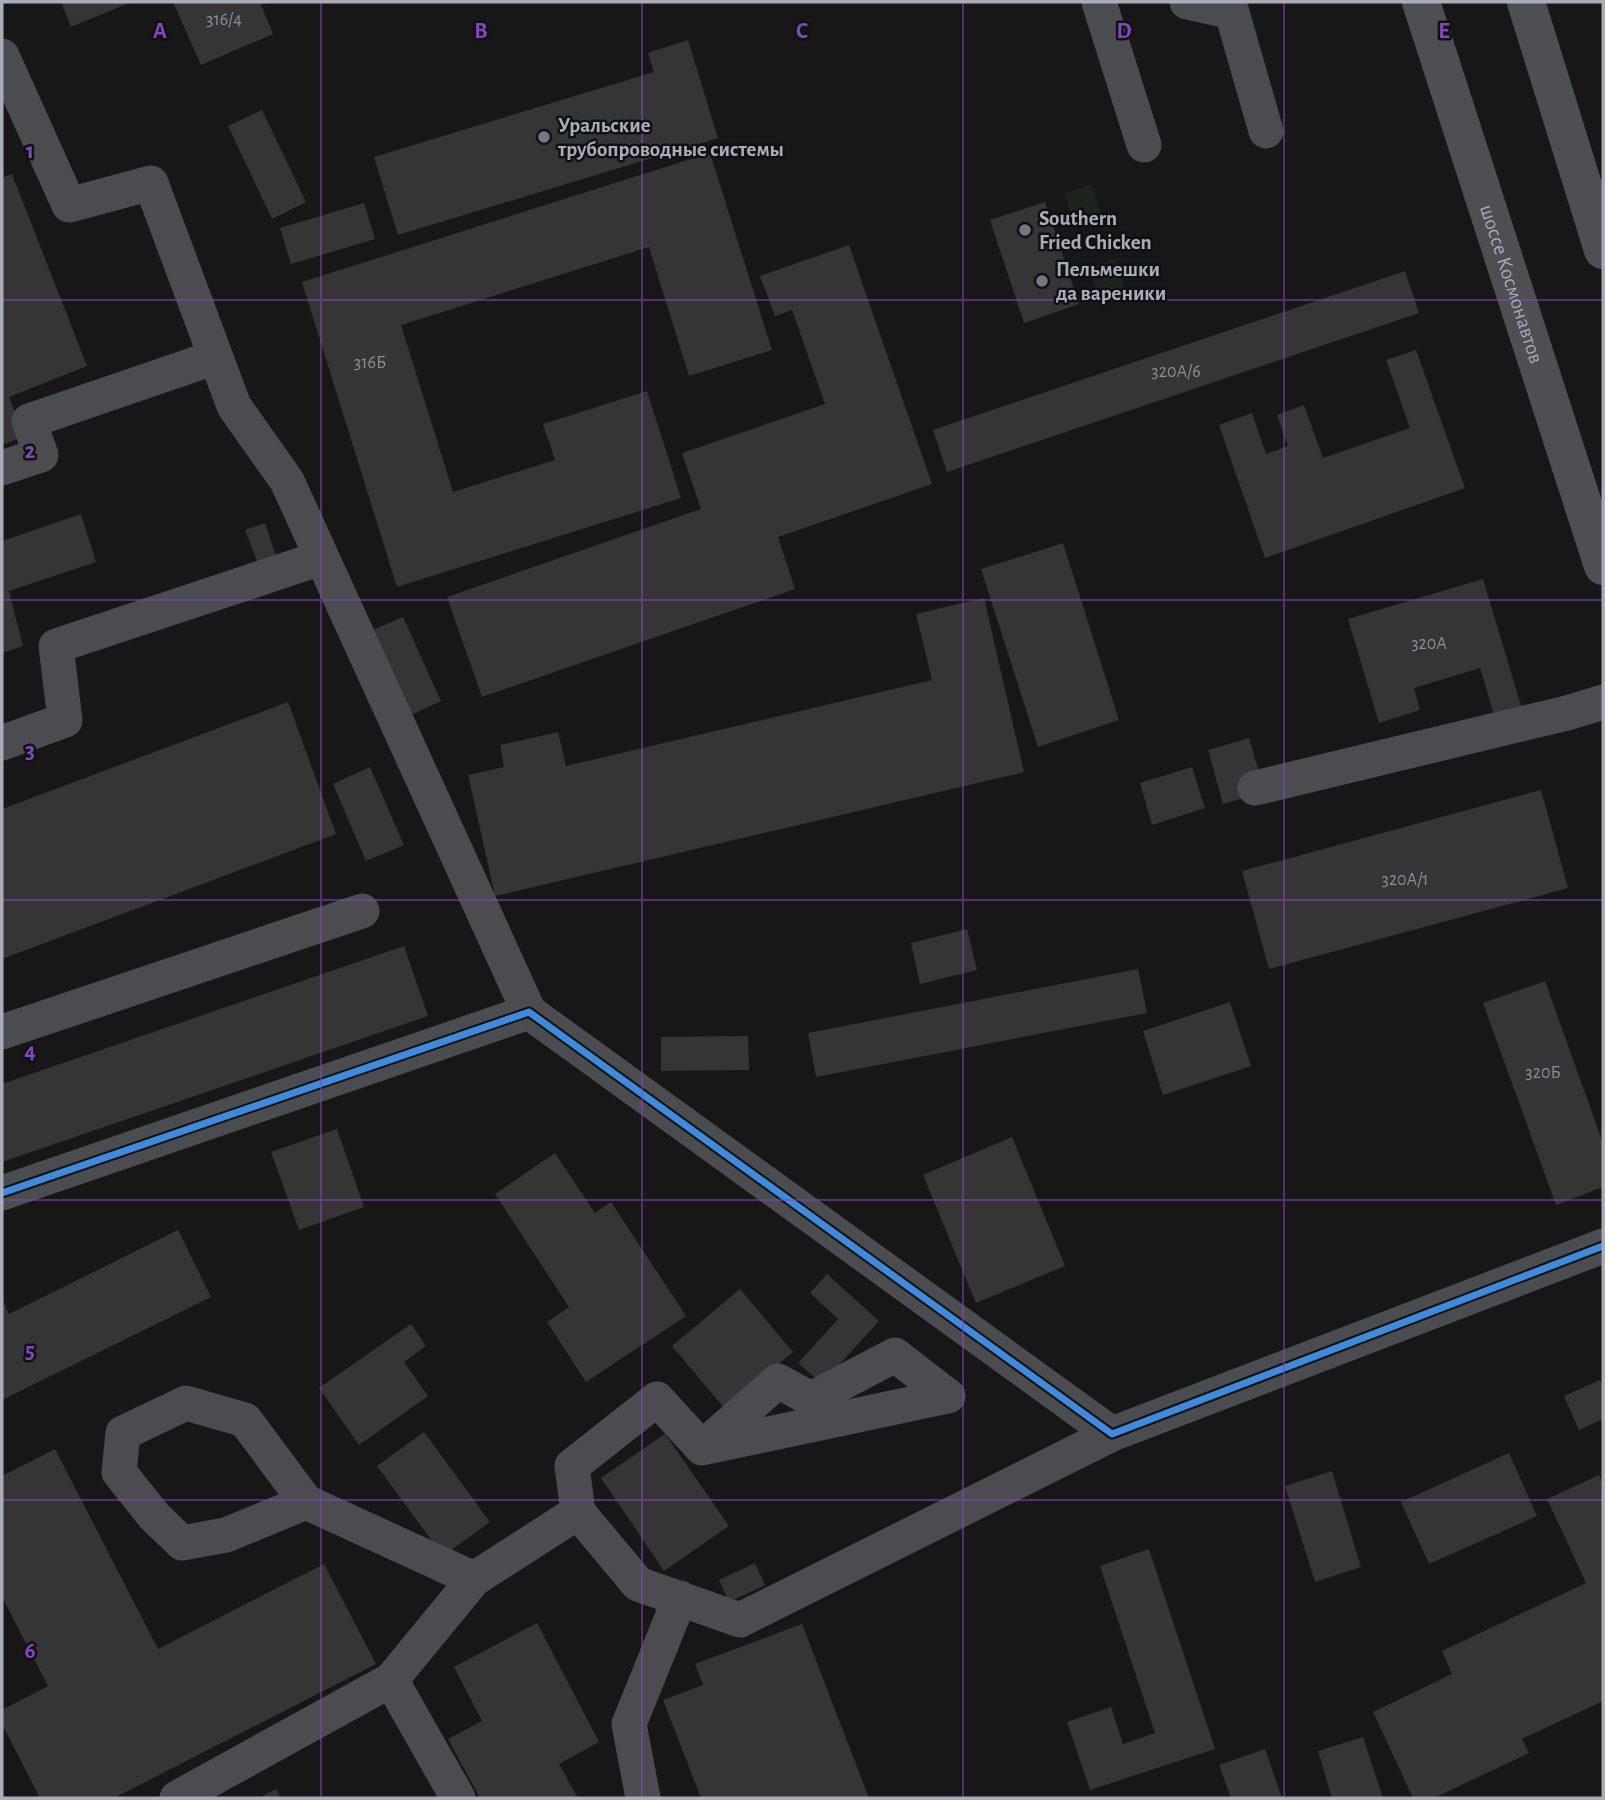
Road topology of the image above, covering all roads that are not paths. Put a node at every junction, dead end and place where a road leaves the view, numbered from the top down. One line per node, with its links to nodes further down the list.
1 (1099, 2): 8 (street)
2 (1187, 2): 5 (street)
3 (1421, 2): 13 (main road, шоссе Космонавтов)
4 (1526, 2): 9 (main road)
5 (1230, 7): 7 (street)
6 (2, 56): 10 (street)
7 (1266, 131)
8 (1143, 145)
9 (1603, 250)
10 (216, 357): 11 (street); 12 (street)
11 (2, 468)
12 (321, 558): 15 (street); 18 (street)
13 (1603, 566)
14 (1603, 702): 16 (street)
15 (2, 743)
16 (1255, 788)
17 (362, 911): 19 (street)
18 (529, 1012): 20 (street); 22 (street)
19 (2, 1032)
20 (2, 1193)
21 (1603, 1246): 22 (street)
22 (1112, 1434): 27 (street)
23 (702, 1448): 23 (street); 25 (street)
24 (306, 1502): 24 (street); 26 (street)
25 (578, 1512): 26 (street); 27 (street)
26 (474, 1579): 28 (street)
27 (680, 1598): 31 (street)
28 (391, 1680): 29 (street); 30 (street)
29 (177, 1798)
30 (458, 1798)
31 (643, 1798)

